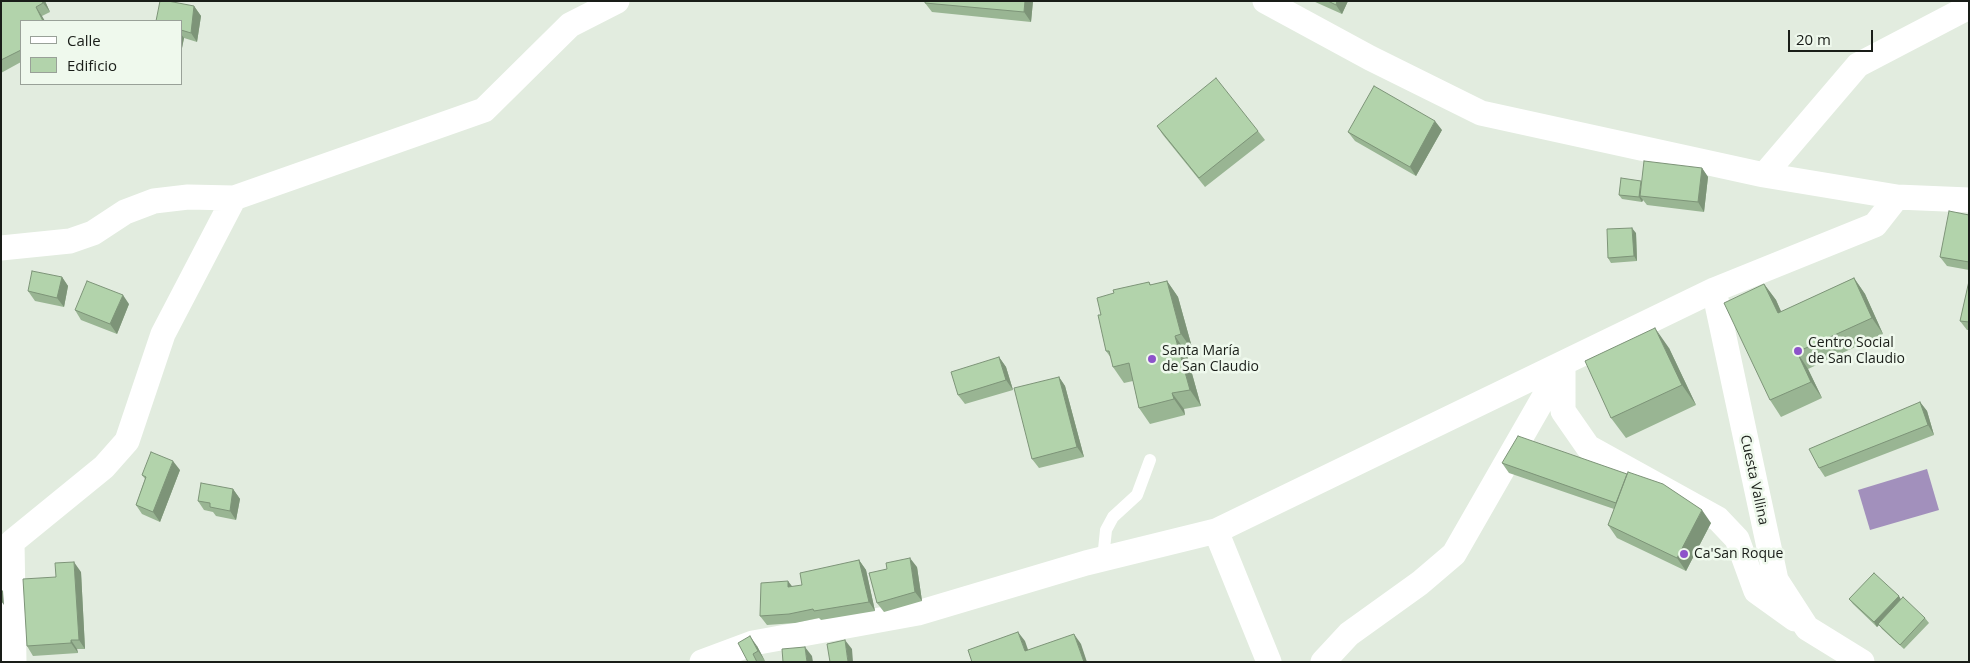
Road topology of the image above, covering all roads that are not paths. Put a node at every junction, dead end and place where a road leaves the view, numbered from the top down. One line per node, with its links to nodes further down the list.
1 (618, 1): 5 (street)
2 (1265, 1): 4 (street)
3 (1969, 7): 4 (street)
4 (1764, 175): 6 (street)
5 (234, 198): 8 (street); 13 (street)
6 (1897, 198): 7 (street); 9 (street)
7 (1969, 200)
8 (1, 248)
9 (1714, 290): 10 (street); 15 (street, Cuesta Vallina)
10 (1563, 364): 12 (street); 15 (street); 19 (street)
11 (1150, 460): 14 (lane)
12 (1216, 531): 14 (street); 18 (street)
13 (7, 539): 16 (street)
14 (1103, 559): 17 (street)
15 (1807, 628): 20 (street, Cuesta Vallina)
16 (14, 662)
17 (702, 662)
18 (1269, 662)
19 (1323, 662)
20 (1862, 662)

